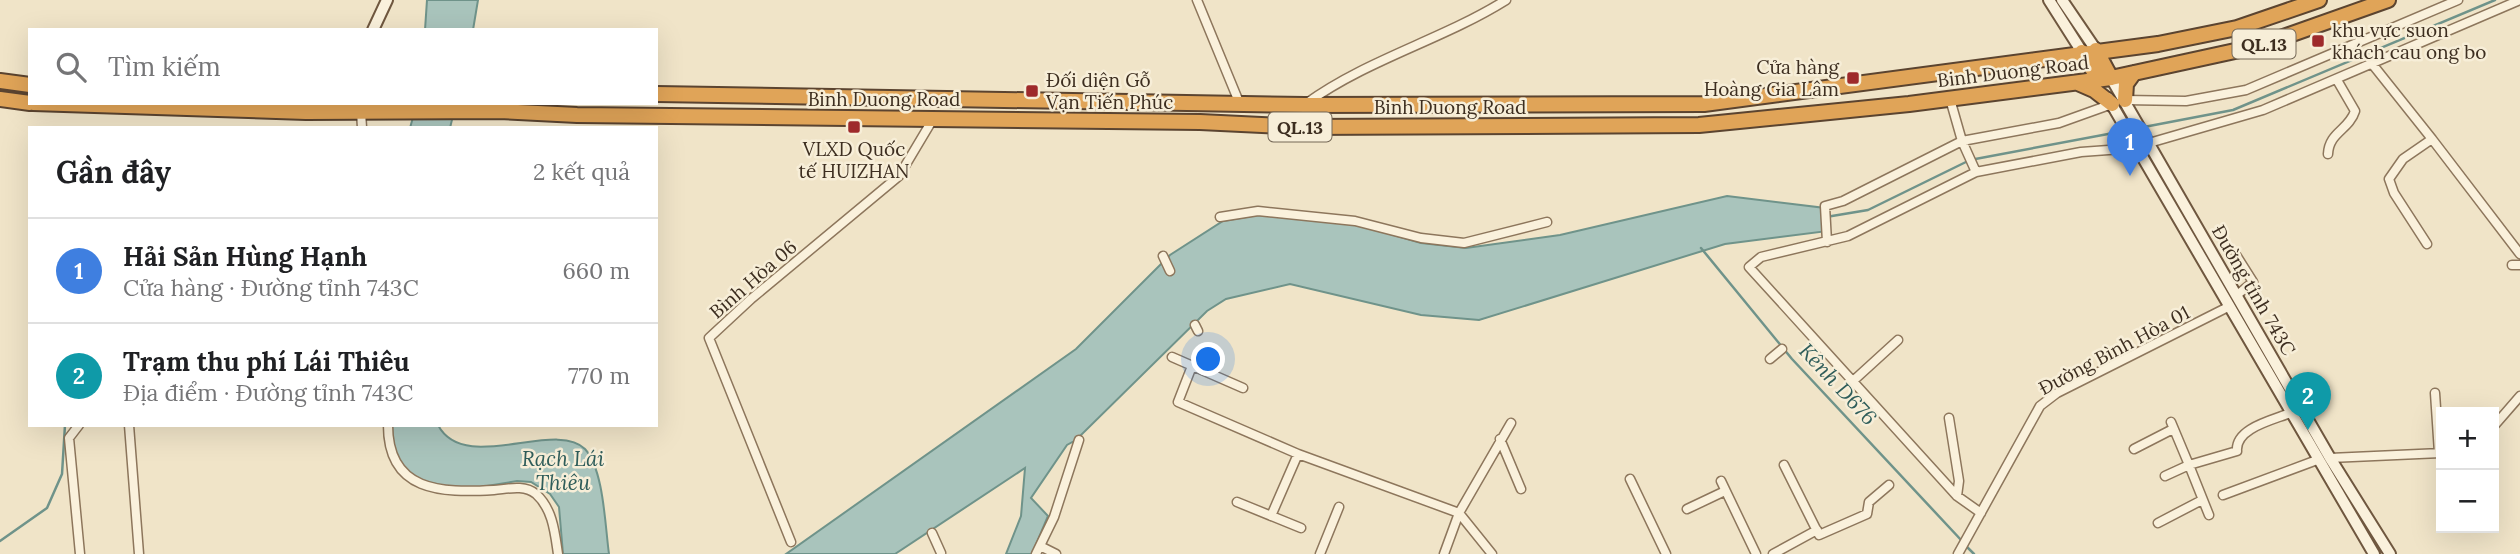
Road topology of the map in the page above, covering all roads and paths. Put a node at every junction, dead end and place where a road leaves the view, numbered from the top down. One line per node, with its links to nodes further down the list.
1 (387, 0): 10 (main road)
2 (1197, 0): 24 (street)
3 (1506, 0): 28 (street)
4 (2049, 0): 11 (main road)
5 (2062, 0): 11 (main road)
6 (2319, 0): 11 (highway, Binh Duong Road / QL.13)
7 (2388, 0): 13 (highway, Binh Duong Road / QL.13)
8 (2458, 0): 25 (street)
9 (2520, 1): 12 (street)
10 (374, 28)
11 (2089, 51): 14 (highway); 28 (highway, Binh Duong Road / QL.13)
12 (2373, 65): 15 (street); 37 (street)
13 (2134, 73): 14 (highway, Binh Duong Road / QL.13); 25 (highway)
14 (2105, 79): 17 (highway, Binh Duong Road / QL.13); 25 (main road, Đường tỉnh 743C)
15 (2337, 80): 39 (street); 41 (street)
16 (0, 81): 18 (highway)
17 (2077, 82): 23 (highway, Binh Duong Road / QL.13); 25 (highway)
18 (28, 85)
19 (658, 94): 20 (highway, Binh Duong Road / QL.13)
20 (712, 94): 21 (highway, Binh Duong Road / QL.13); 30 (highway)
21 (904, 97): 24 (highway, Binh Duong Road / QL.13); 31 (highway)
22 (0, 99): 26 (highway, QL.13)
23 (1950, 99): 36 (highway, Binh Duong Road / QL.13); 38 (street)
24 (1239, 102): 28 (highway, Binh Duong Road / QL.13)
25 (2118, 102): 38 (street); 39 (main road, Đường tỉnh 743C); 40 (main road, Đường tỉnh 743C)
26 (28, 103)
27 (106, 105): 29 (highway, QL.13)
28 (1305, 105): 36 (highway)
29 (369, 112): 33 (highway, Binh Duong Road / QL.13); 35 (street)
30 (713, 117): 31 (highway, Binh Duong Road / QL.13); 34 (highway, Binh Duong Road / QL.13)
31 (905, 119): 32 (highway, Binh Duong Road / QL.13)
32 (933, 119): 36 (highway, Binh Duong Road / QL.13); 100 (street, Bình Hòa 06)
33 (577, 121): 34 (highway, Binh Duong Road / QL.13)
34 (638, 122)
35 (363, 126)
36 (1304, 127)
37 (2432, 139): 46 (street); 47 (street)
38 (1962, 142): 42 (street); 45 (street)
39 (2149, 143): 51 (main road, Đường tỉnh 743C)
40 (2136, 148): 42 (street); 51 (main road, Đường tỉnh 743C)
41 (2328, 153)
42 (1976, 172): 45 (street)
43 (1220, 217): 44 (street)
44 (1547, 222)
45 (1827, 242): 52 (street)
46 (2427, 244)
47 (2520, 254)
48 (2236, 255): 51 (street)
49 (1163, 256): 50 (street)
50 (1170, 271)
51 (2236, 301): 64 (main road, Đường tỉnh 743C); 76 (main road, Đường tỉnh 743C); 95 (street, Đường Bình Hòa 01)
52 (1805, 330): 53 (street); 59 (street)
53 (1796, 337)
54 (1898, 340): 59 (street)
55 (1782, 349): 57 (street)
56 (1172, 356): 58 (street)
57 (1770, 359)
58 (1192, 366): 60 (street); 75 (street)
59 (1853, 381): 87 (street)
60 (1243, 387)
61 (2435, 393): 63 (street)
62 (2520, 396): 66 (street)
63 (2436, 407)
64 (2290, 413): 77 (main road, Đường tỉnh 743C); 79 (street)
65 (1949, 418): 87 (street)
66 (2499, 420)
67 (1511, 423): 71 (street)
68 (77, 427): 104 (street)
69 (129, 427): 105 (street)
70 (388, 427): 106 (street)
71 (1500, 439): 84 (street); 92 (street)
72 (1079, 440): 101 (street)
73 (2134, 449): 79 (street)
74 (2436, 453): 76 (street)
75 (1298, 454): 92 (street); 94 (street)
76 (2330, 458): 115 (main road, Đường tỉnh 743C)
77 (2317, 460): 86 (street); 114 (main road, Đường tỉnh 743C)
78 (1784, 464): 98 (street)
79 (2189, 465): 80 (street); 88 (street)
80 (2165, 476)
81 (1630, 479): 111 (street)
82 (1721, 481): 85 (street)
83 (1889, 485): 98 (street)
84 (1521, 489)
85 (1725, 491): 91 (street); 112 (street)
86 (2223, 495)
87 (1957, 496): 95 (street)
88 (2202, 500): 93 (street); 96 (street)
89 (1237, 502): 94 (street)
90 (1339, 507): 108 (street)
91 (1687, 509)
92 (1459, 513): 109 (street); 110 (street)
93 (2209, 515)
94 (1271, 516): 97 (street)
95 (1979, 516): 102 (street, Đường Bình Hòa 01)
96 (2158, 523)
97 (1301, 528)
98 (1817, 530): 113 (street)
99 (932, 533): 103 (street)
100 (790, 540)
101 (1038, 550): 107 (street)
102 (1960, 551)
103 (941, 553)
104 (80, 554)
105 (139, 554)
106 (558, 554)
107 (1056, 554)
108 (1320, 554)
109 (1444, 554)
110 (1492, 554)
111 (1666, 554)
112 (1756, 554)
113 (1773, 554)
114 (2374, 554)
115 (2389, 554)

